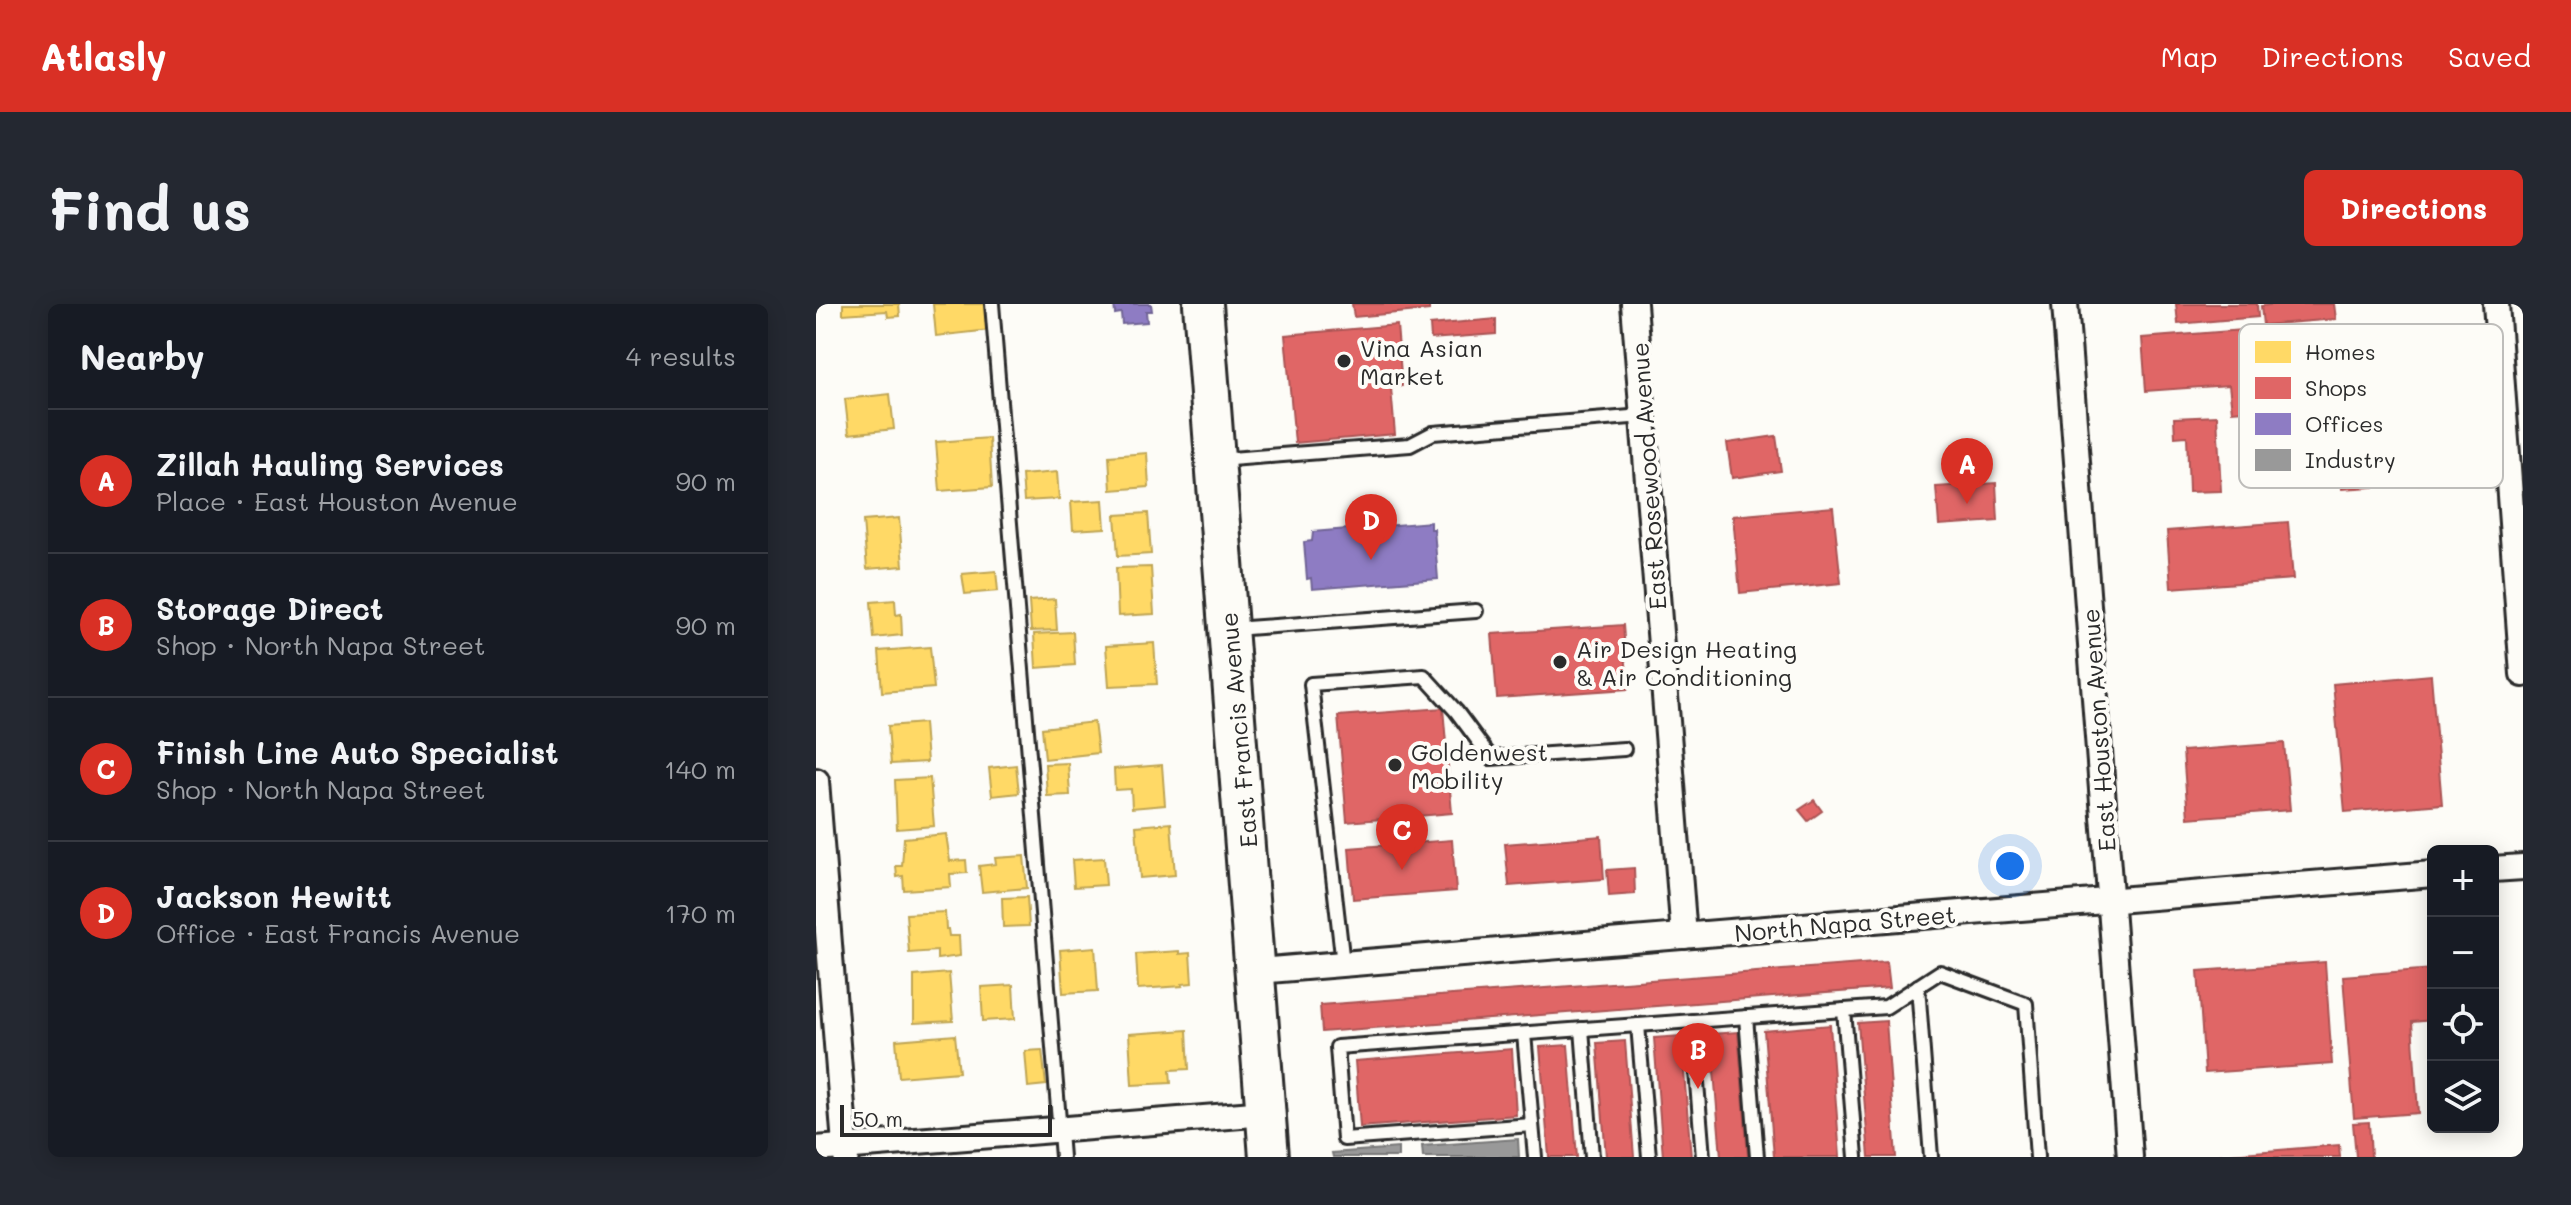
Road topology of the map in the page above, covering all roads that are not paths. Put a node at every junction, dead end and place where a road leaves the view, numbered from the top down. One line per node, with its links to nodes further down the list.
1 (992, 304): 31 (lane)
2 (1203, 304): 9 (main road, East Francis Avenue)
3 (1634, 304): 8 (street, East Rosewood Avenue)
4 (2065, 304): 18 (street, East Houston Avenue)
5 (2496, 304): 6 (street)
6 (2497, 324)
7 (2503, 400): 12 (street)
8 (1643, 416): 9 (lane); 19 (street, East Rosewood Avenue)
9 (1216, 461): 11 (main road, East Francis Avenue)
10 (1476, 611): 11 (lane)
11 (1230, 629): 21 (main road, East Francis Avenue)
12 (2523, 674)
13 (1624, 749): 20 (lane)
14 (816, 781): 33 (street)
15 (2523, 867): 16 (street)
16 (2499, 869)
17 (2427, 875): 18 (street, North Napa Street)
18 (2111, 902): 19 (street, North Napa Street); 44 (street, East Houston Avenue)
19 (1684, 936): 20 (street, North Napa Street)
20 (1343, 964): 21 (street, North Napa Street)
21 (1257, 971): 29 (main road, East Francis Avenue)
22 (1918, 986): 23 (lane); 42 (lane); 43 (lane)
23 (1844, 1010): 24 (lane); 41 (lane)
24 (1746, 1017): 25 (lane); 40 (lane)
25 (1692, 1021): 26 (lane); 39 (lane)
26 (1638, 1025): 27 (lane); 38 (lane)
27 (1582, 1029): 28 (lane); 37 (lane)
28 (1524, 1034): 30 (lane); 30 (lane)
29 (1266, 1113): 31 (street); 35 (main road, East Francis Avenue)
30 (1532, 1125): 36 (lane)
31 (1060, 1129): 33 (street); 34 (lane)
32 (816, 1149): 33 (street)
33 (846, 1152)
34 (1062, 1157)
35 (1269, 1157)
36 (1535, 1157)
37 (1592, 1157)
38 (1649, 1157)
39 (1703, 1157)
40 (1757, 1157)
41 (1856, 1157)
42 (1931, 1157)
43 (2037, 1157)
44 (2130, 1157)

